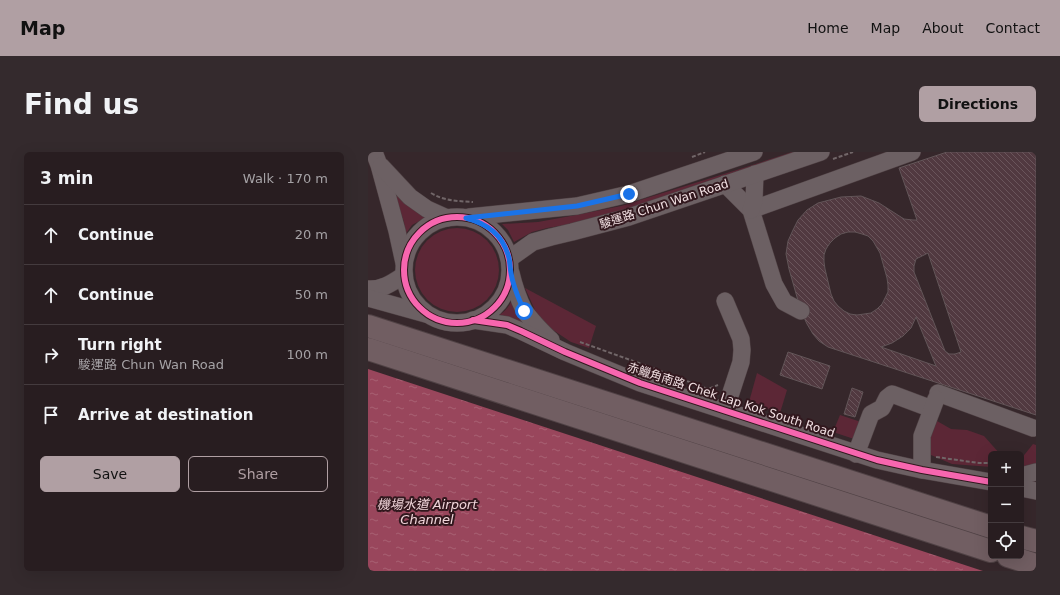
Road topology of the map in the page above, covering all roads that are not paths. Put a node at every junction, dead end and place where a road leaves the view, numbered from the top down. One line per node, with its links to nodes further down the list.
1 (754, 152): 9 (street, 駿運路 Chun Wan Road)
2 (822, 152): 5 (street, 駿運路 Chun Wan Road)
3 (912, 152): 7 (street)
4 (377, 158): 8 (street); 11 (street)
5 (755, 174): 6 (street, 駿運路 Chun Wan Road); 7 (street)
6 (725, 184): 7 (street); 10 (street, 駿運路 Chun Wan Road)
7 (751, 210): 15 (street)
8 (447, 218): 9 (street); 11 (street)
9 (466, 218): 10 (street)
10 (510, 266): 17 (street); 20 (street, 赤鱲角南路 Chek Lap Kok South Road)
11 (404, 269): 12 (street); 16 (street)
12 (368, 289)
13 (368, 298): 16 (street)
14 (725, 301): 22 (street)
15 (801, 310)
16 (428, 314): 17 (street)
17 (473, 320): 20 (street, 赤鱲角南路 Chek Lap Kok South Road)
18 (368, 326): 31 (highway)
19 (368, 350): 34 (highway)
20 (565, 352): 22 (street, 赤鱲角南路 Chek Lap Kok South Road)
21 (932, 410): 23 (street); 24 (street); 25 (street)
22 (724, 411): 24 (street, 赤鱲角南路 Chek Lap Kok South Road)
23 (1033, 428)
24 (856, 454): 25 (street, 赤鱲角南路 Chek Lap Kok South Road)
25 (922, 470): 28 (street, 赤鱲角南路 Chek Lap Kok South Road)
26 (1036, 472): 27 (street)
27 (1024, 475)
28 (988, 482)
29 (1024, 489): 30 (street)
30 (1036, 491)
31 (988, 526)
32 (1024, 538): 33 (highway)
33 (1036, 541)
34 (988, 550)
35 (1017, 559): 36 (highway)
36 (1036, 565)

